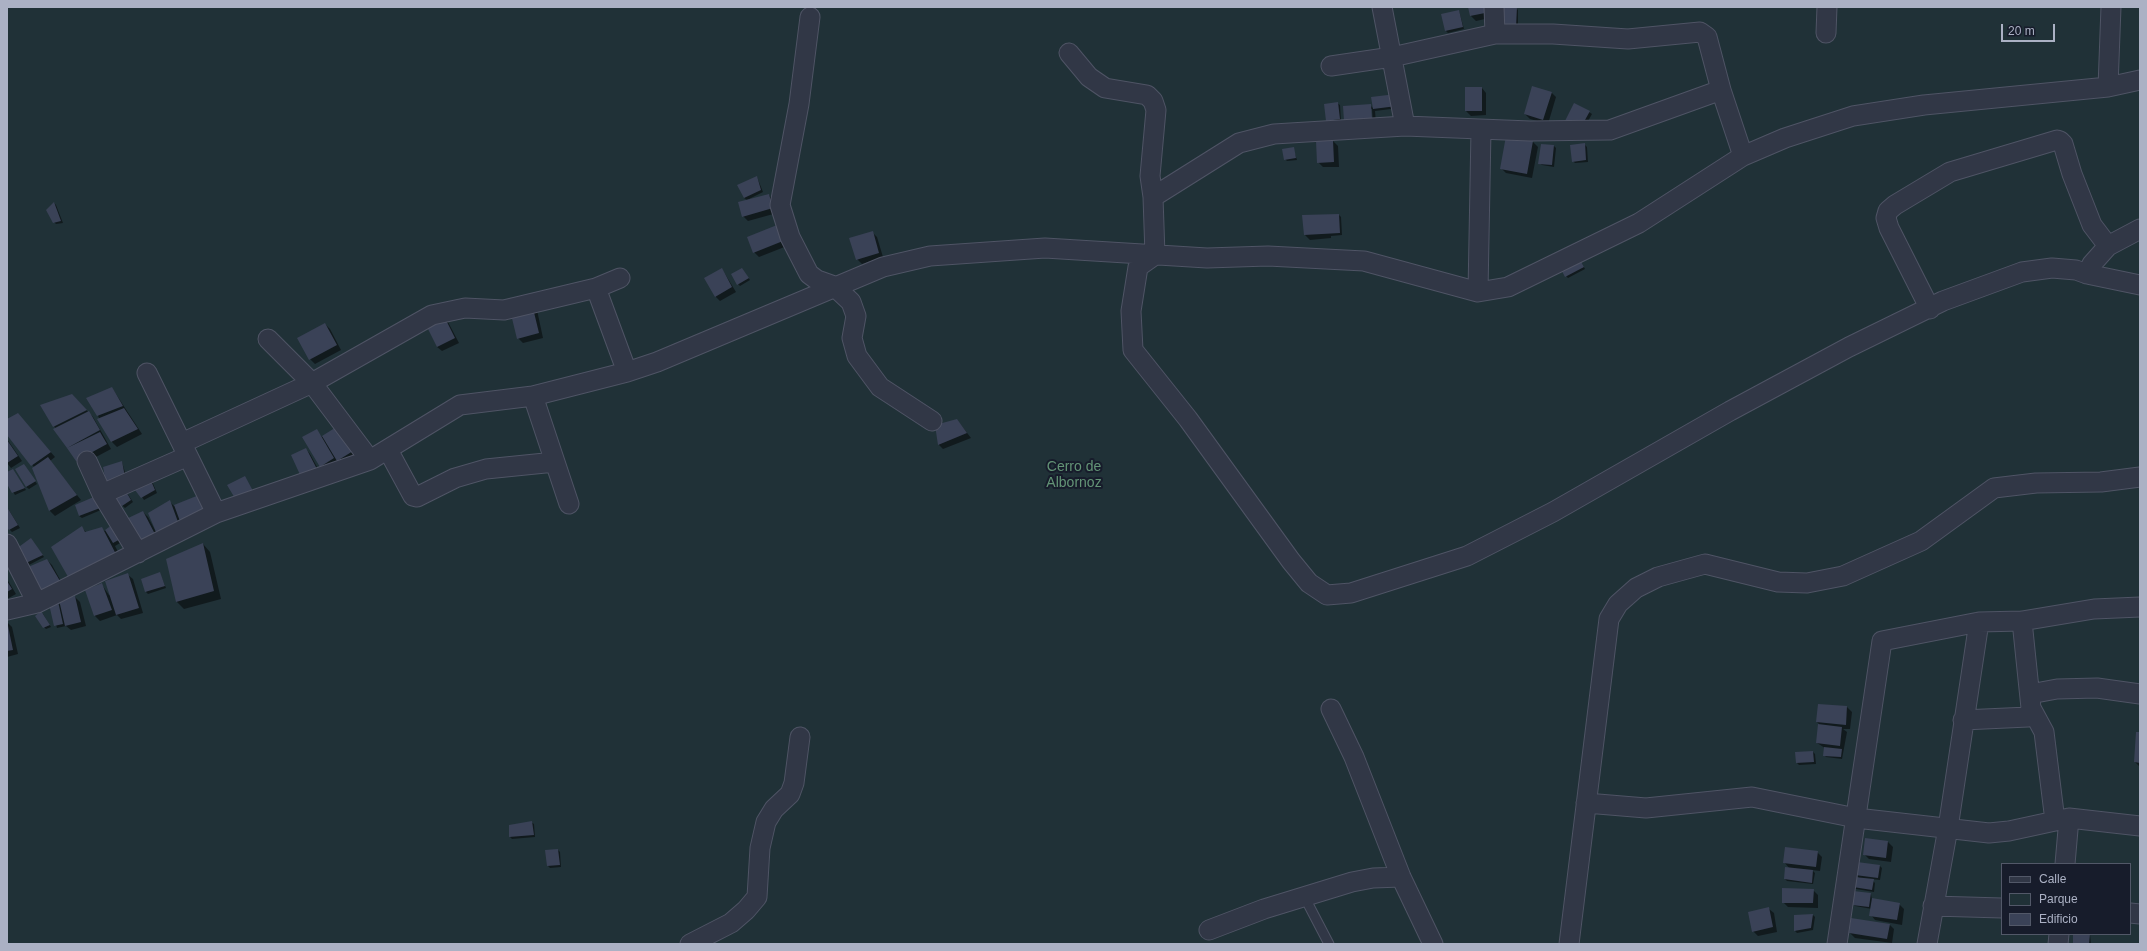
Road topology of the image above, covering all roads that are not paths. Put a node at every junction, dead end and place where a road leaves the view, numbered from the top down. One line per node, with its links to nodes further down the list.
1 (1382, 7): 9 (street)
2 (1494, 7): 7 (street)
3 (1827, 7): 6 (street)
4 (2111, 7): 12 (street)
5 (810, 16): 23 (street)
6 (1826, 33)
7 (1495, 34): 9 (street); 13 (street)
8 (1069, 53): 17 (street)
9 (1392, 58): 10 (street); 14 (street)
10 (1331, 66)
11 (2140, 80): 12 (street)
12 (2108, 87): 16 (street)
13 (1721, 90): 15 (street); 16 (street)
14 (1405, 126): 15 (street); 17 (street)
15 (1482, 130): 26 (street)
16 (1743, 156): 26 (street)
17 (1153, 197): 20 (street)
18 (2140, 229): 19 (street)
19 (2108, 246): 21 (street); 27 (street)
20 (1154, 254): 23 (street); 26 (street); 27 (street)
21 (2086, 274): 24 (street); 27 (street)
22 (620, 278): 25 (street)
23 (834, 286): 29 (street); 33 (street)
24 (2140, 286)
25 (596, 288): 29 (street); 31 (street)
26 (1478, 292)
27 (1930, 309)
28 (268, 339): 31 (street)
29 (627, 372): 32 (street)
30 (147, 373): 34 (street)
31 (312, 383): 34 (street); 36 (street)
32 (533, 396): 35 (street); 38 (street)
33 (932, 421)
34 (185, 449): 40 (street); 42 (street)
35 (388, 450): 36 (street); 38 (street)
36 (370, 460): 42 (street)
37 (87, 461): 40 (street)
38 (555, 462): 41 (street)
39 (2140, 477): 55 (street)
40 (102, 494): 44 (street)
41 (569, 504)
42 (216, 513): 44 (street)
43 (7, 544): 45 (street)
44 (138, 553): 45 (street)
45 (37, 603): 47 (street)
46 (2140, 608): 49 (street)
47 (7, 610)
48 (1979, 622): 49 (street); 53 (street); 56 (street)
49 (2022, 622): 51 (street)
50 (2140, 694): 51 (street)
51 (2031, 701): 53 (street); 57 (street)
52 (1332, 709): 61 (street)
53 (1963, 720): 59 (street)
54 (800, 737): 66 (street)
55 (1586, 803): 56 (street); 69 (street)
56 (1856, 818): 59 (street); 70 (street)
57 (2062, 819): 58 (street); 59 (street); 60 (street)
58 (2140, 826)
59 (1948, 828): 63 (street)
60 (2065, 863)
61 (1400, 877): 62 (street); 68 (street)
62 (1305, 898): 65 (street); 67 (lane)
63 (1933, 906): 64 (street); 71 (street)
64 (2001, 908)
65 (1209, 930)
66 (690, 944)
67 (1329, 944)
68 (1433, 944)
69 (1569, 944)
70 (1837, 944)
71 (1927, 944)

